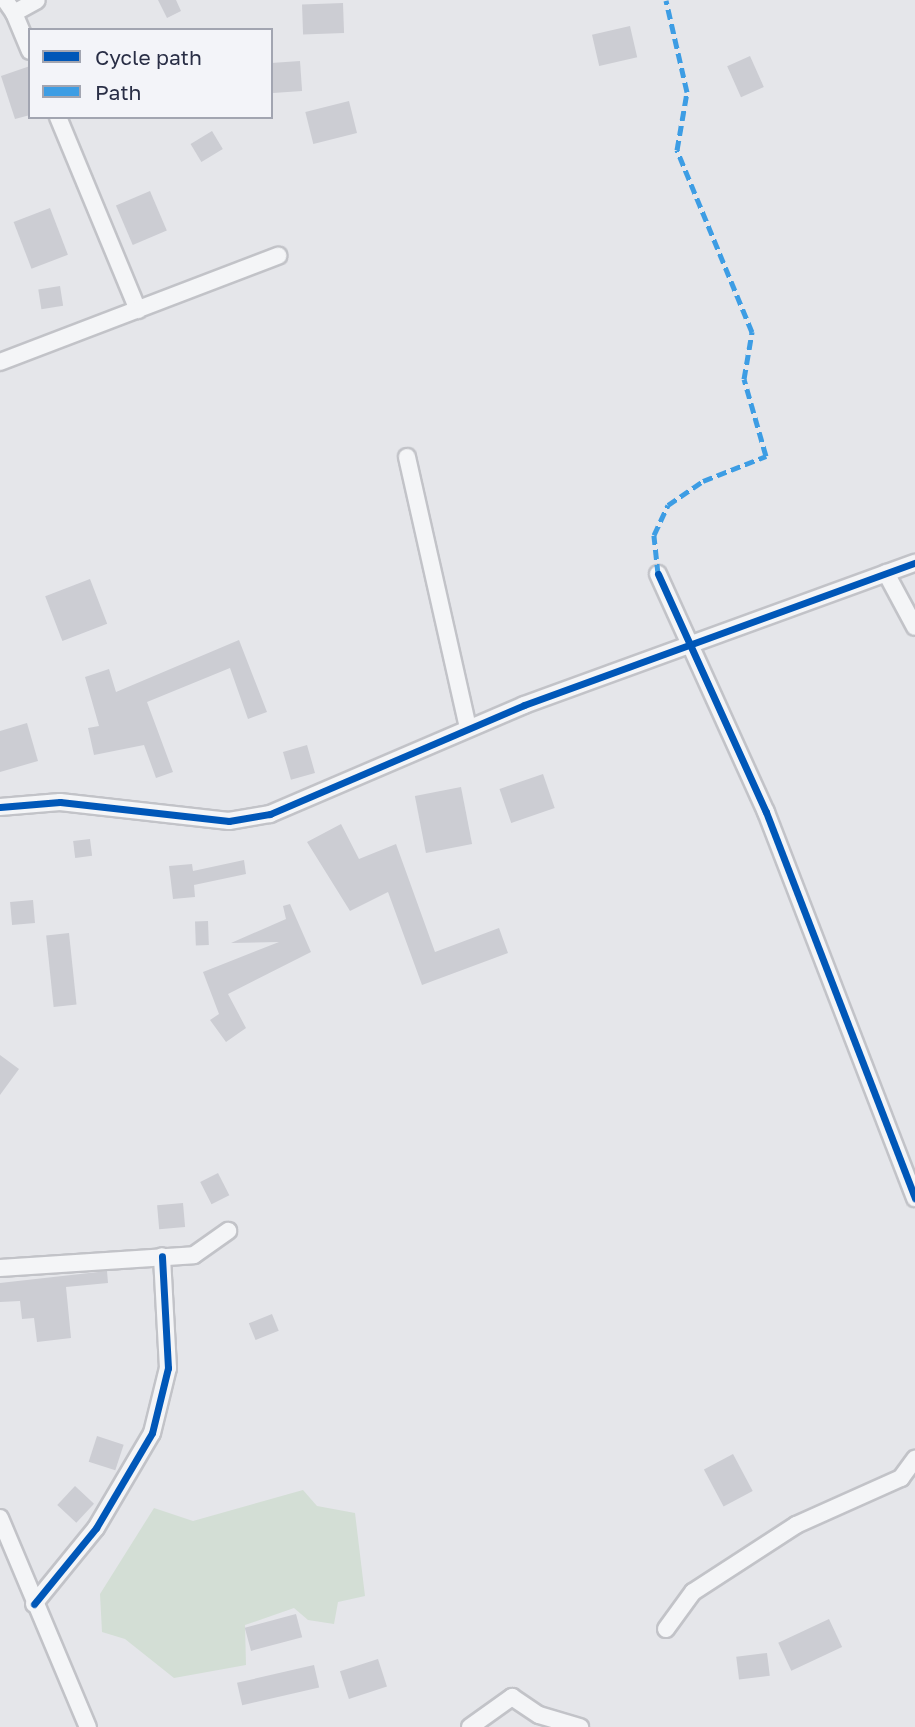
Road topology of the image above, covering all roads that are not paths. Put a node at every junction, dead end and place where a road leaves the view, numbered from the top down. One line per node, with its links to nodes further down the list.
1 (37, 0): 2 (street)
2 (9, 7): 3 (street)
3 (28, 47)
4 (59, 119): 6 (street)
5 (278, 256): 6 (street)
6 (138, 310): 7 (street)
7 (0, 362)
8 (407, 457): 14 (street)
9 (915, 563): 10 (street)
10 (886, 573): 12 (street); 13 (street)
11 (658, 574): 13 (street)
12 (915, 627)
13 (688, 643): 14 (street); 16 (street)
14 (468, 728): 15 (street)
15 (0, 807)
16 (915, 1199)
17 (228, 1231): 18 (street)
18 (162, 1256): 19 (street); 22 (street)
19 (0, 1268)
20 (915, 1459): 23 (street)
21 (0, 1520): 22 (street)
22 (34, 1604): 24 (street)
23 (666, 1629)
24 (88, 1727)
25 (470, 1727): 26 (street)
26 (580, 1727)

